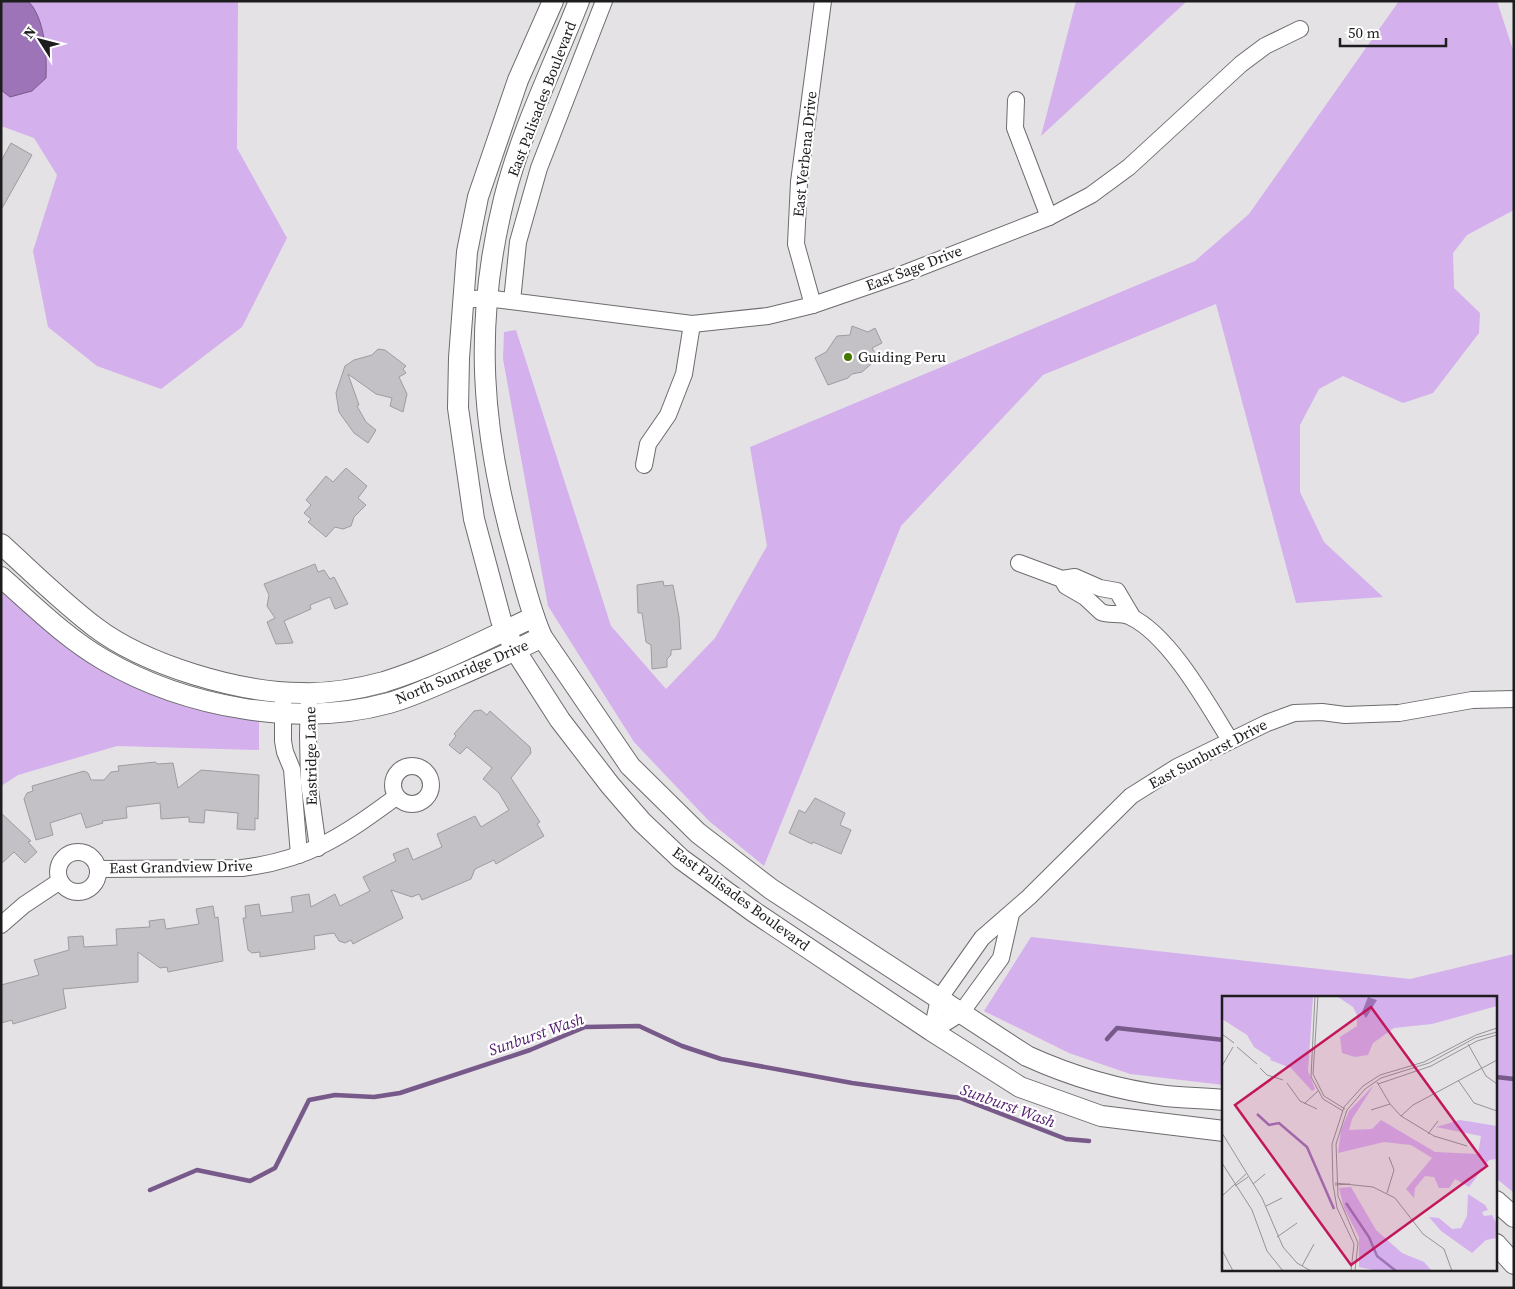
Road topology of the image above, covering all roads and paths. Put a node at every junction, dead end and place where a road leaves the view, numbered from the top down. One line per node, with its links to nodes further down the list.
1 (553, 1): 9 (street, East Palisades Boulevard)
2 (579, 1): 8 (street, East Palisades Boulevard)
3 (604, 1): 10 (street, East Palisades Boulevard)
4 (823, 1): 11 (street, East Verbena Drive)
5 (1300, 29): 7 (street, East Sage Drive)
6 (1016, 100): 7 (street)
7 (1049, 217): 11 (street, East Sage Drive)
8 (486, 298): 9 (street, East Sage Drive); 10 (street, East Sage Drive); 18 (street, East Palisades Boulevard)
9 (463, 300): 20 (street, East Palisades Boulevard)
10 (512, 301): 12 (street, East Sage Drive)
11 (813, 305): 12 (street, East Sage Drive)
12 (692, 324): 13 (street)
13 (644, 465)
14 (1, 544): 23 (street, North Sunridge Drive)
15 (1019, 563): 17 (street)
16 (1, 577): 26 (street, North Sunridge Drive)
17 (1062, 579): 19 (street); 19 (street)
18 (534, 617): 20 (street, North Sunridge Drive); 21 (street, East Palisades Boulevard)
19 (1133, 618): 27 (street)
20 (506, 630): 22 (street, East Palisades Boulevard); 25 (street, North Sunridge Drive)
21 (542, 637): 22 (street, North Sunridge Drive); 35 (street, East Palisades Boulevard)
22 (515, 650): 25 (street, North Sunridge Drive); 37 (street, East Palisades Boulevard)
23 (283, 692): 25 (street, North Sunridge Drive); 26 (street, Eastridge Lane)
24 (1514, 699): 27 (street, East Sunburst Drive)
25 (310, 703): 26 (street, North Sunridge Drive); 29 (street, Eastridge Lane)
26 (283, 712): 30 (street, Eastridge Lane)
27 (1230, 740): 33 (street, East Sunburst Drive)
28 (396, 797): 29 (street, East Grandview Drive)
29 (318, 848): 30 (street, East Grandview Drive)
30 (299, 855): 31 (street, East Grandview Drive)
31 (98, 869): 32 (street); 32 (street)
32 (60, 881): 34 (street)
33 (1011, 914): 35 (street, East Sunburst Drive); 36 (street)
34 (1, 925)
35 (939, 999): 36 (street, East Palisades Boulevard); 37 (street, East Sunburst Drive)
36 (960, 1013): 37 (street); 38 (street, East Palisades Boulevard)
37 (932, 1031): 39 (street, East Palisades Boulevard)
38 (1222, 1100)
39 (1222, 1131)
40 (1498, 1203): 41 (street)
41 (1514, 1217)
42 (1498, 1246): 43 (street)
43 (1514, 1264)

